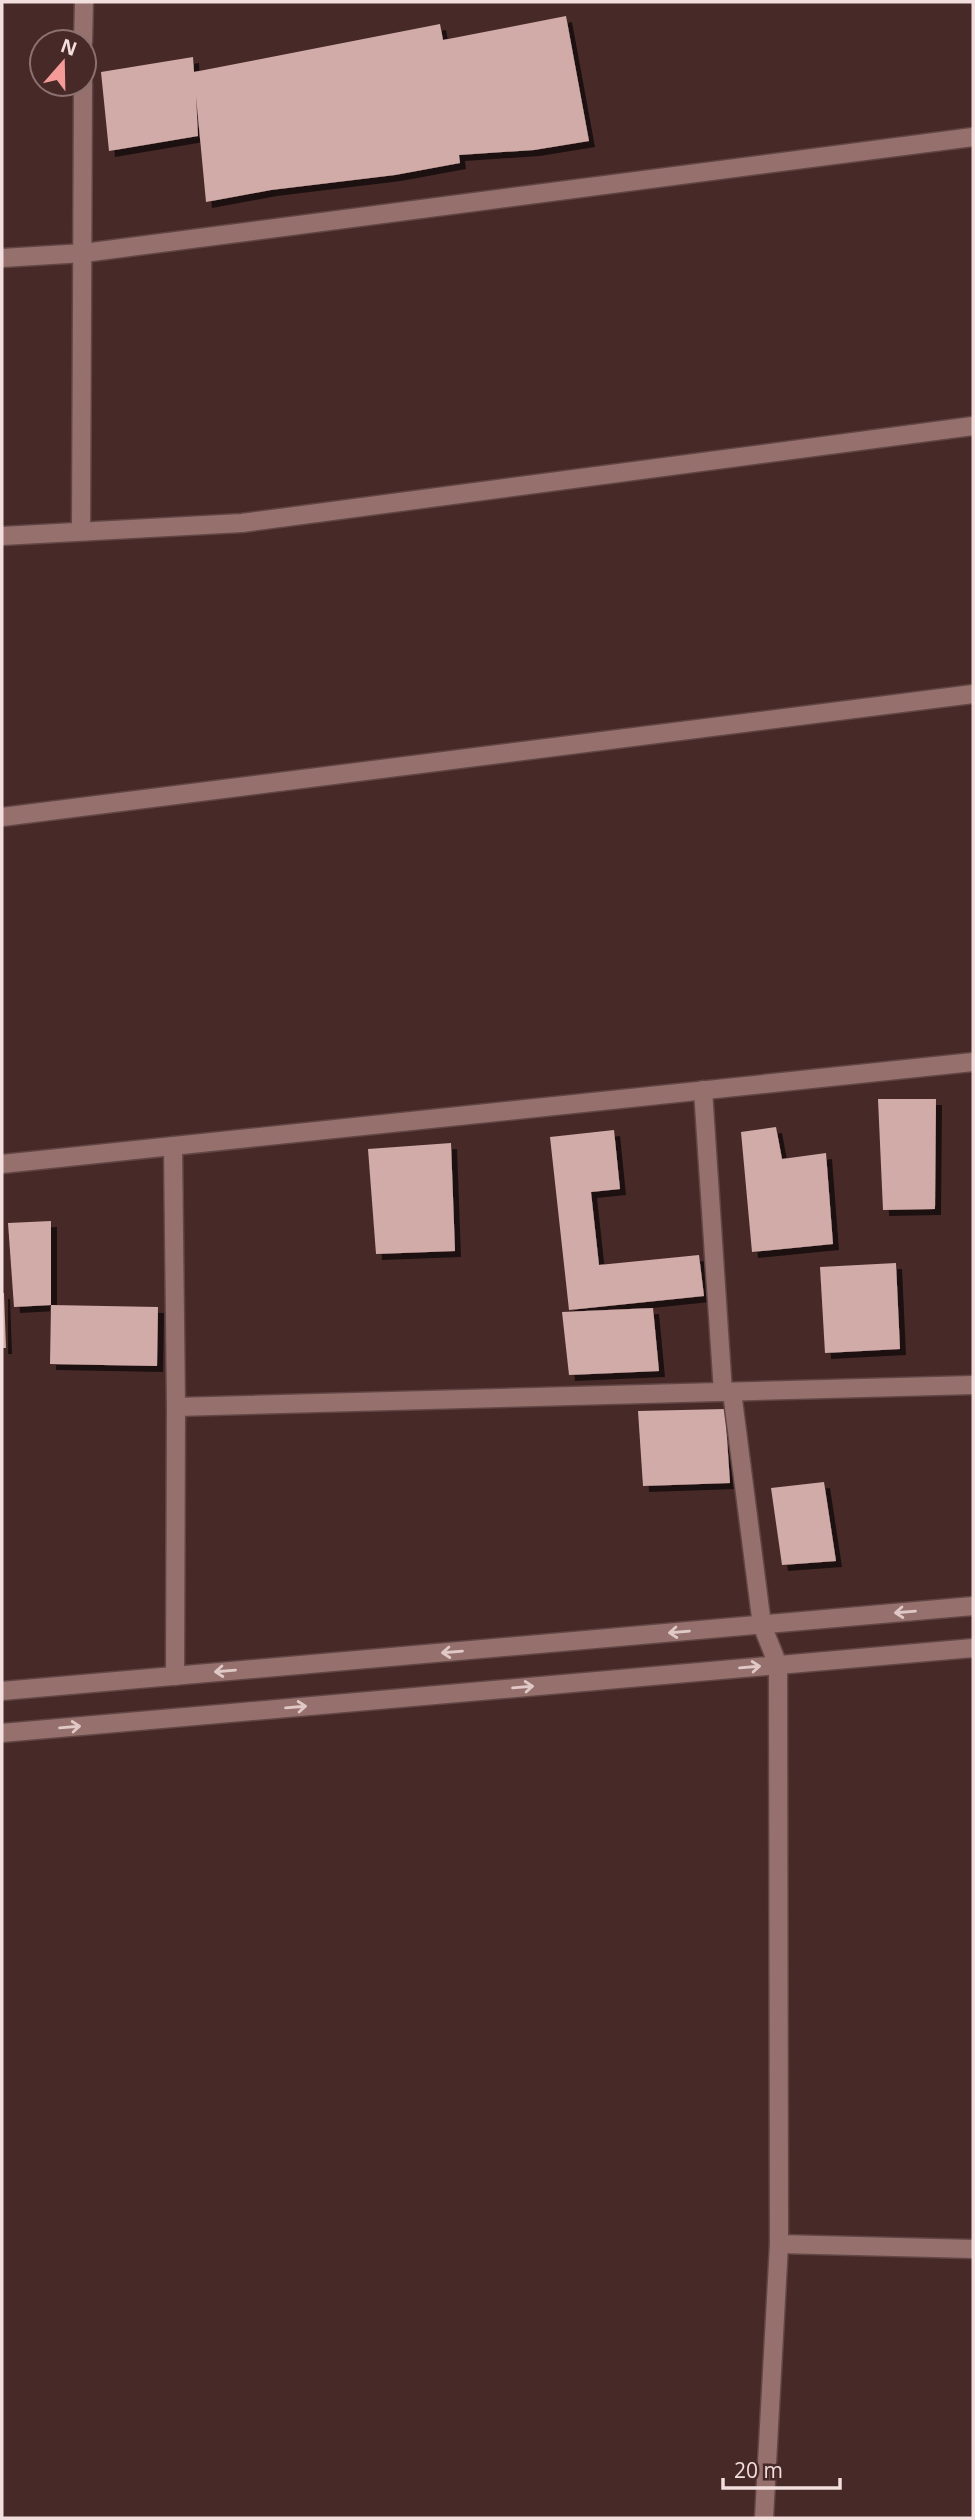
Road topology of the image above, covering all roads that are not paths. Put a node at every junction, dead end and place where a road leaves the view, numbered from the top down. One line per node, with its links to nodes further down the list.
1 (83, 2): 2 (street)
2 (83, 28)
3 (83, 98): 5 (street)
4 (973, 138): 5 (street)
5 (83, 253): 6 (street); 8 (street)
6 (2, 258)
7 (973, 426): 8 (street)
8 (81, 531): 9 (street)
9 (2, 536)
10 (973, 694): 11 (street)
11 (2, 817)
12 (973, 1062): 13 (street)
13 (703, 1090): 14 (street); 17 (street)
14 (173, 1146): 15 (street); 18 (street)
15 (2, 1164)
16 (973, 1385): 17 (street)
17 (727, 1392): 18 (street); 20 (street)
18 (176, 1407): 23 (street)
19 (973, 1606): 20 (street, one-way to 20)
20 (762, 1625): 22 (street); 23 (street, one-way to 23)
21 (973, 1648): 22 (street)
22 (778, 1665): 25 (street, one-way to 22); 26 (street)
23 (175, 1676): 24 (street)
24 (2, 1691)
25 (2, 1732)
26 (779, 2244): 27 (street); 28 (street)
27 (973, 2249)
28 (764, 2518)

